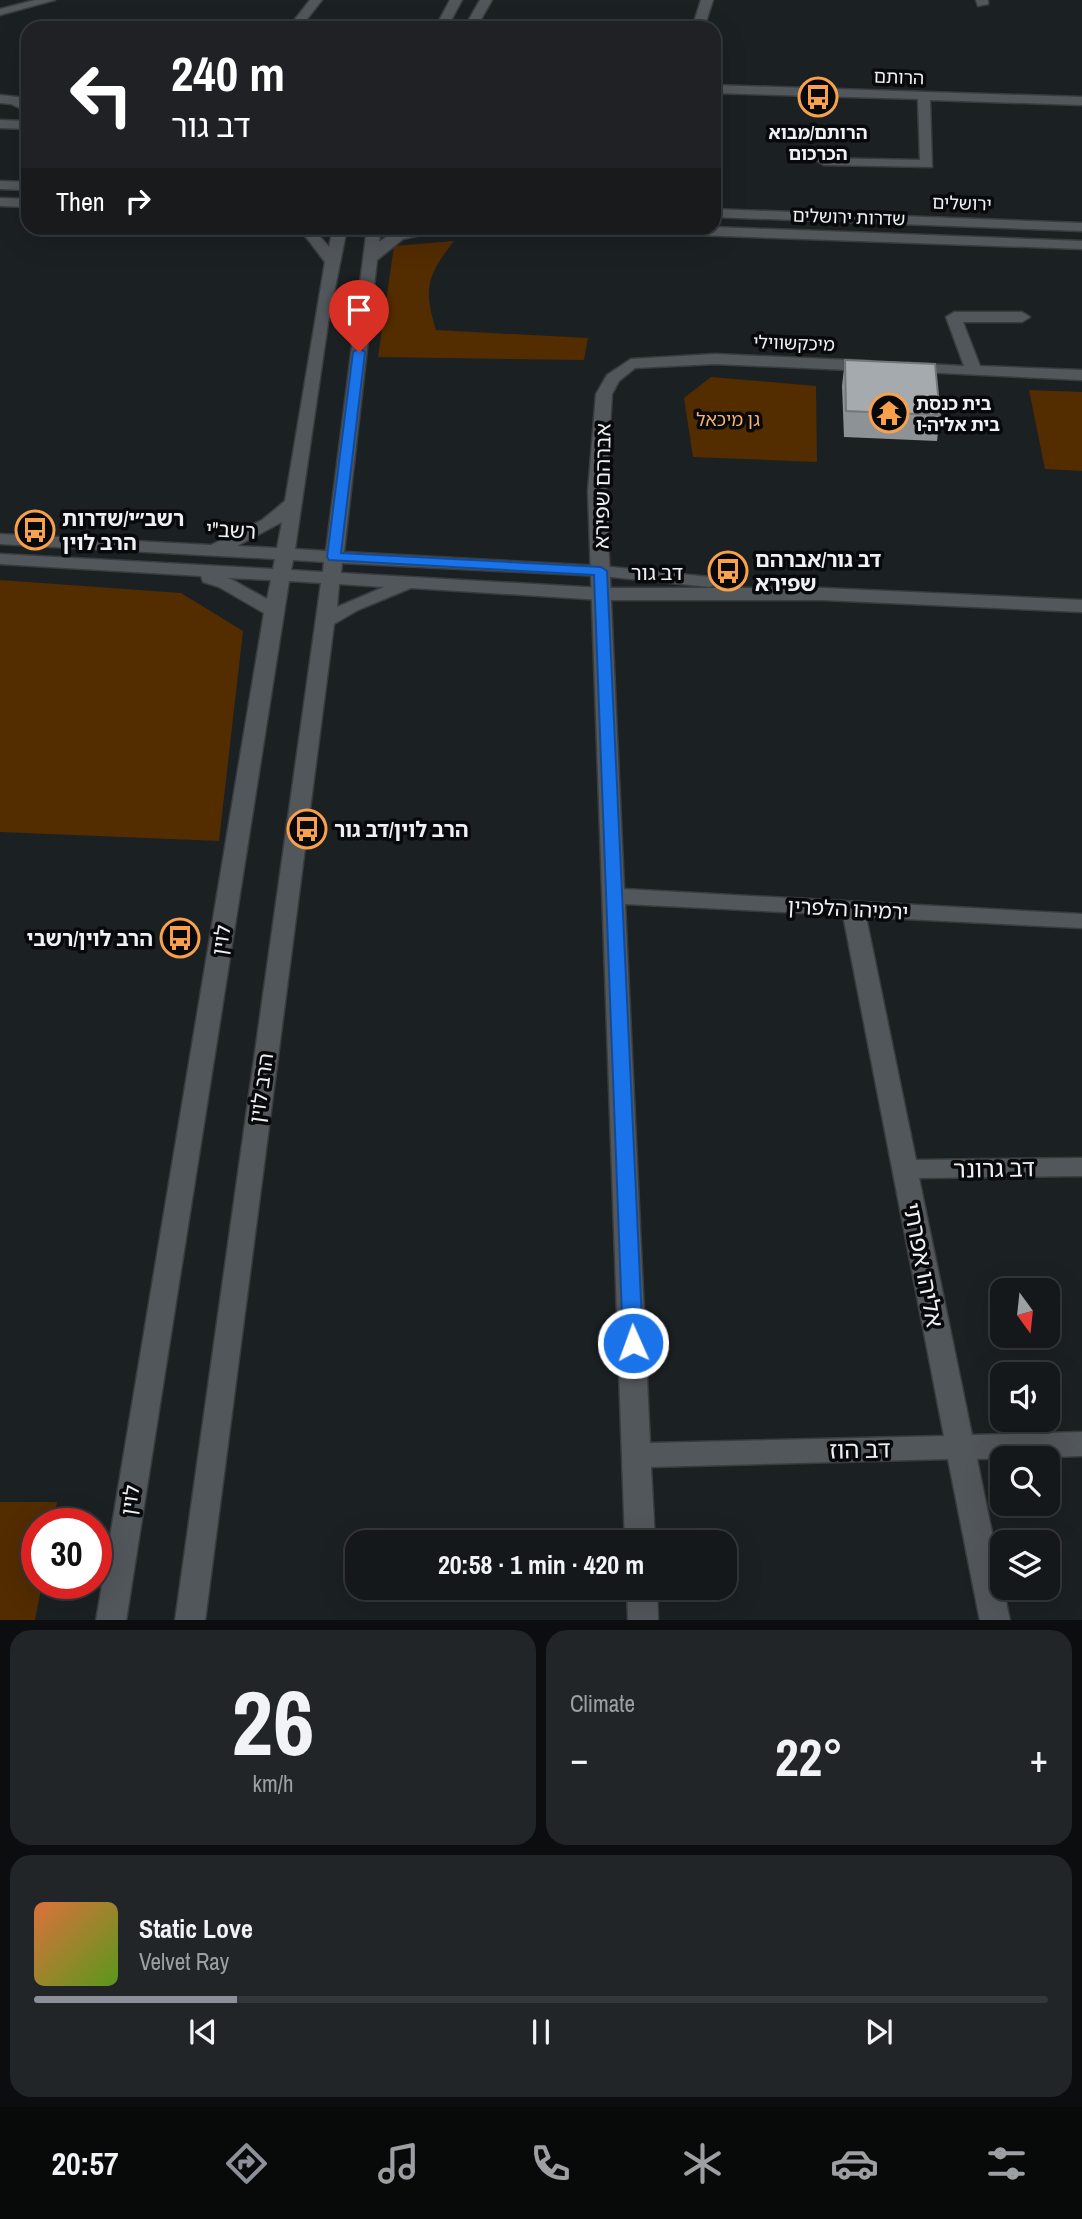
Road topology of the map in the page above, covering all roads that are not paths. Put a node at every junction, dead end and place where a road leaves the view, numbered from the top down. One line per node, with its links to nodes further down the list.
1 (49, 0): 6 (street)
2 (316, 0): 7 (street)
3 (456, 0): 8 (street)
4 (486, 0): 9 (street)
5 (707, 0): 10 (street)
6 (0, 12)
7 (300, 21)
8 (445, 21)
9 (474, 21)
10 (700, 21)
11 (721, 89): 12 (street, הרותם)
12 (924, 96): 14 (street, הרותם); 18 (street)
13 (0, 99): 15 (street)
14 (1082, 101)
15 (21, 104)
16 (0, 124): 17 (street)
17 (21, 125)
18 (824, 161)
19 (0, 185): 20 (street)
20 (21, 186)
21 (0, 202): 22 (street)
22 (21, 203)
23 (721, 213): 24 (street, ירושלים)
24 (1082, 227)
25 (721, 232): 30 (street, שדרות ירושלים)
26 (312, 235): 32 (street)
27 (338, 235): 32 (street, לוין)
28 (373, 235): 31 (street, הרב לוין)
29 (400, 235): 31 (street)
30 (1082, 245)
31 (370, 259): 42 (street, הרב לוין)
32 (332, 261): 37 (street, לוין)
33 (1022, 317): 35 (street)
34 (631, 365): 35 (street, מיכקשווילי); 45 (street, אברהם שפירא)
35 (973, 370): 36 (street, מיכקשווילי)
36 (1082, 375)
37 (294, 503): 39 (street); 41 (street, לוין)
38 (0, 539): 39 (street, רשב"י)
39 (209, 552): 41 (street, רשב"י)
40 (0, 559): 43 (street)
41 (283, 566): 42 (street, דב גור); 43 (street); 47 (street, לוין)
42 (331, 568): 44 (street, דב גור); 45 (street, דב גור); 48 (street, הרב לוין)
43 (184, 570): 47 (street)
44 (414, 583): 45 (street, דב גור); 48 (street)
45 (601, 583): 46 (street, דב גור); 49 (street, אברהם שפירא)
46 (1082, 606)
47 (274, 611): 59 (street, לוין)
48 (323, 623): 60 (street, הרב לוין)
49 (614, 896): 50 (street, ירמיהו הלפרין); 56 (street, אברהם שפירא)
50 (853, 909): 51 (street, ירמיהו הלפרין); 53 (street, אליהו אפרתי)
51 (1082, 921)
52 (1082, 1167): 53 (street, דב גרונר)
53 (905, 1169): 55 (street, אליהו אפרתי)
54 (1082, 1444): 55 (street, דב הוז)
55 (960, 1447): 56 (street, דב הוז); 62 (street, אליהו אפרתי)
56 (638, 1455): 57 (street, אברהם שפירא)
57 (640, 1530)
58 (642, 1600): 61 (street)
59 (111, 1620)
60 (190, 1620)
61 (643, 1620)
62 (995, 1620)

